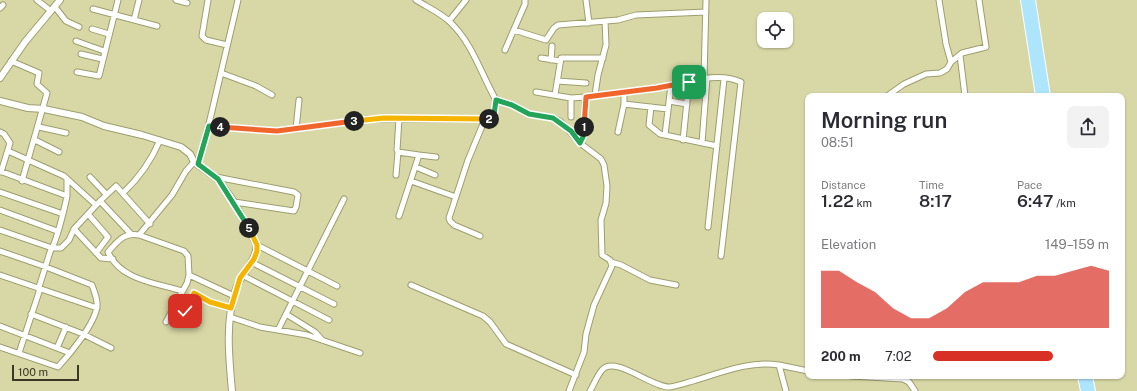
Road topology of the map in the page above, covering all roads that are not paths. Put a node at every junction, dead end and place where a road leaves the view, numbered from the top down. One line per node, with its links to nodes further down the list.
1 (37, 0): 18 (street)
2 (60, 0): 18 (street)
3 (117, 0): 21 (street)
4 (139, 0): 22 (street)
5 (176, 0): 17 (street)
6 (208, 0): 33 (street)
7 (238, 0): 33 (street)
8 (416, 0): 23 (street)
9 (466, 0): 23 (street)
10 (525, 0): 29 (street)
11 (586, 0): 25 (street)
12 (706, 0): 20 (street)
13 (939, 0): 45 (street)
14 (979, 0): 38 (street)
15 (1025, 0): 32 (main road)
16 (1031, 0): 32 (main road)
17 (187, 3)
18 (53, 9): 27 (street); 43 (street)
19 (93, 9): 21 (street)
20 (706, 12): 24 (street); 49 (street)
21 (114, 14): 22 (street); 30 (street)
22 (134, 20): 26 (street)
23 (449, 21): 67 (street)
24 (605, 21): 25 (street); 40 (street)
25 (588, 23): 29 (street)
26 (157, 26)
27 (79, 27)
28 (92, 29): 30 (street)
29 (514, 30): 35 (street)
30 (109, 34): 36 (street)
31 (76, 41): 36 (street)
32 (1035, 42): 59 (main road); 60 (main road)
33 (227, 45): 47 (street)
34 (552, 46): 42 (street)
35 (505, 50)
36 (104, 51): 41 (street)
37 (81, 54): 41 (street)
38 (960, 55): 45 (street); 58 (street)
39 (541, 58): 42 (street)
40 (603, 58): 44 (street); 63 (street)
41 (102, 59): 46 (street)
42 (551, 60): 44 (street)
43 (11, 61): 48 (street); 73 (street)
44 (560, 61): 51 (street)
45 (951, 62): 57 (street)
46 (78, 72)
47 (221, 73): 61 (street); 78 (street)
48 (0, 78)
49 (706, 79): 50 (street); 52 (street); 89 (street)
50 (724, 79): 90 (street); 131 (street)
51 (557, 81): 53 (street); 62 (street)
52 (689, 82): 54 (street); 71 (street)
53 (586, 83)
54 (672, 85): 56 (street); 69 (street)
55 (536, 92): 62 (street)
56 (624, 92): 63 (street); 70 (street)
57 (891, 93)
58 (965, 93)
59 (1040, 93)
60 (1045, 93)
61 (272, 95)
62 (555, 95): 65 (street)
63 (596, 95): 64 (street)
64 (586, 97): 65 (street); 87 (street)
65 (571, 98): 75 (street)
66 (299, 100): 80 (street)
67 (496, 100): 77 (street); 87 (street)
68 (0, 101): 73 (street)
69 (669, 101): 71 (street); 74 (street)
70 (624, 104): 72 (street); 82 (street)
71 (687, 104): 88 (street)
72 (651, 107): 74 (street); 84 (street)
73 (42, 109): 79 (street); 86 (street)
74 (668, 109): 84 (street)
75 (571, 117)
76 (399, 119): 77 (street); 80 (street); 93 (street)
77 (485, 119): 111 (street)
78 (209, 126): 80 (street); 97 (street)
79 (39, 127): 83 (street); 85 (street)
80 (296, 129)
81 (0, 132): 91 (street)
82 (618, 132)
83 (66, 133)
84 (665, 135): 88 (street)
85 (35, 140): 92 (street); 96 (street)
86 (160, 140): 97 (street); 108 (street)
87 (581, 140): 133 (street)
88 (683, 140): 89 (street)
89 (702, 144): 90 (street)
90 (717, 146): 120 (street)
91 (8, 151): 96 (street); 99 (street)
92 (59, 152)
93 (398, 152): 94 (street); 100 (street)
94 (419, 155): 95 (street); 98 (street)
95 (436, 157)
96 (28, 160): 104 (street); 105 (street)
97 (196, 163): 103 (street); 119 (street)
98 (416, 168): 101 (street); 106 (street)
99 (0, 171): 105 (street)
100 (396, 175)
101 (436, 175)
102 (90, 177): 109 (street)
103 (216, 177): 113 (street); 113 (street)
104 (67, 179): 110 (street); 114 (street)
105 (22, 181): 110 (street)
106 (411, 181): 111 (street); 118 (street)
107 (0, 192): 116 (street)
108 (122, 193): 109 (street); 119 (street)
109 (106, 194): 114 (street)
110 (67, 196): 116 (street)
111 (456, 197): 126 (street)
112 (344, 199): 136 (street)
113 (234, 202): 127 (street)
114 (98, 203): 117 (street); 124 (street)
115 (0, 210): 123 (street)
116 (63, 214): 123 (street)
117 (88, 214): 121 (street); 130 (street)
118 (399, 216)
119 (150, 224): 125 (street)
120 (708, 227)
121 (74, 229): 128 (street); 130 (street)
122 (0, 230): 128 (street)
123 (57, 231): 128 (street)
124 (131, 234): 125 (street); 132 (street)
125 (140, 236): 137 (street)
126 (480, 236)
127 (257, 245): 134 (street); 136 (street)
128 (52, 248): 135 (street)
129 (0, 251): 135 (street)
130 (96, 253): 132 (street)
131 (721, 256)
132 (113, 259): 145 (street)
133 (610, 261): 140 (street); 171 (street)
134 (252, 262): 139 (street); 143 (street)
135 (46, 267): 144 (street); 149 (street)
136 (308, 270): 142 (street); 143 (street)
137 (189, 274): 145 (street); 146 (street)
138 (0, 275): 144 (street)
139 (242, 275): 146 (street); 147 (street)
140 (676, 284)
141 (411, 285): 171 (street)
142 (337, 286)
143 (299, 287): 147 (street); 148 (street)
144 (39, 290): 149 (street); 151 (street)
145 (182, 291): 156 (street)
146 (234, 296): 150 (street)
147 (292, 301): 152 (street); 155 (street)
148 (334, 304)
149 (96, 308): 160 (street)
150 (231, 308): 153 (street); 154 (street)
151 (31, 314): 158 (street); 161 (street)
152 (286, 314): 159 (street); 162 (street)
153 (230, 317): 159 (street); 176 (street)
154 (182, 320)
155 (329, 320)
156 (166, 322)
157 (0, 326): 161 (street)
158 (66, 327): 160 (street); 164 (street)
159 (278, 330): 162 (street)
160 (83, 334): 165 (street); 167 (street)
161 (24, 335): 164 (street); 166 (street)
162 (322, 340): 168 (street)
163 (0, 347): 166 (street)
164 (57, 348): 167 (street)
165 (111, 348)
166 (19, 353): 167 (street)
167 (70, 353)
168 (360, 353)
169 (779, 365): 170 (street); 175 (street); 179 (street)
170 (805, 370)
171 (576, 375): 177 (street)
172 (890, 379): 180 (street)
173 (1082, 379): 181 (main road)
174 (1089, 379): 182 (main road)
175 (672, 389): 178 (street)
176 (232, 391)
177 (569, 391)
178 (590, 391)
179 (786, 391)
180 (914, 391)
181 (1084, 391)
182 (1091, 391)

